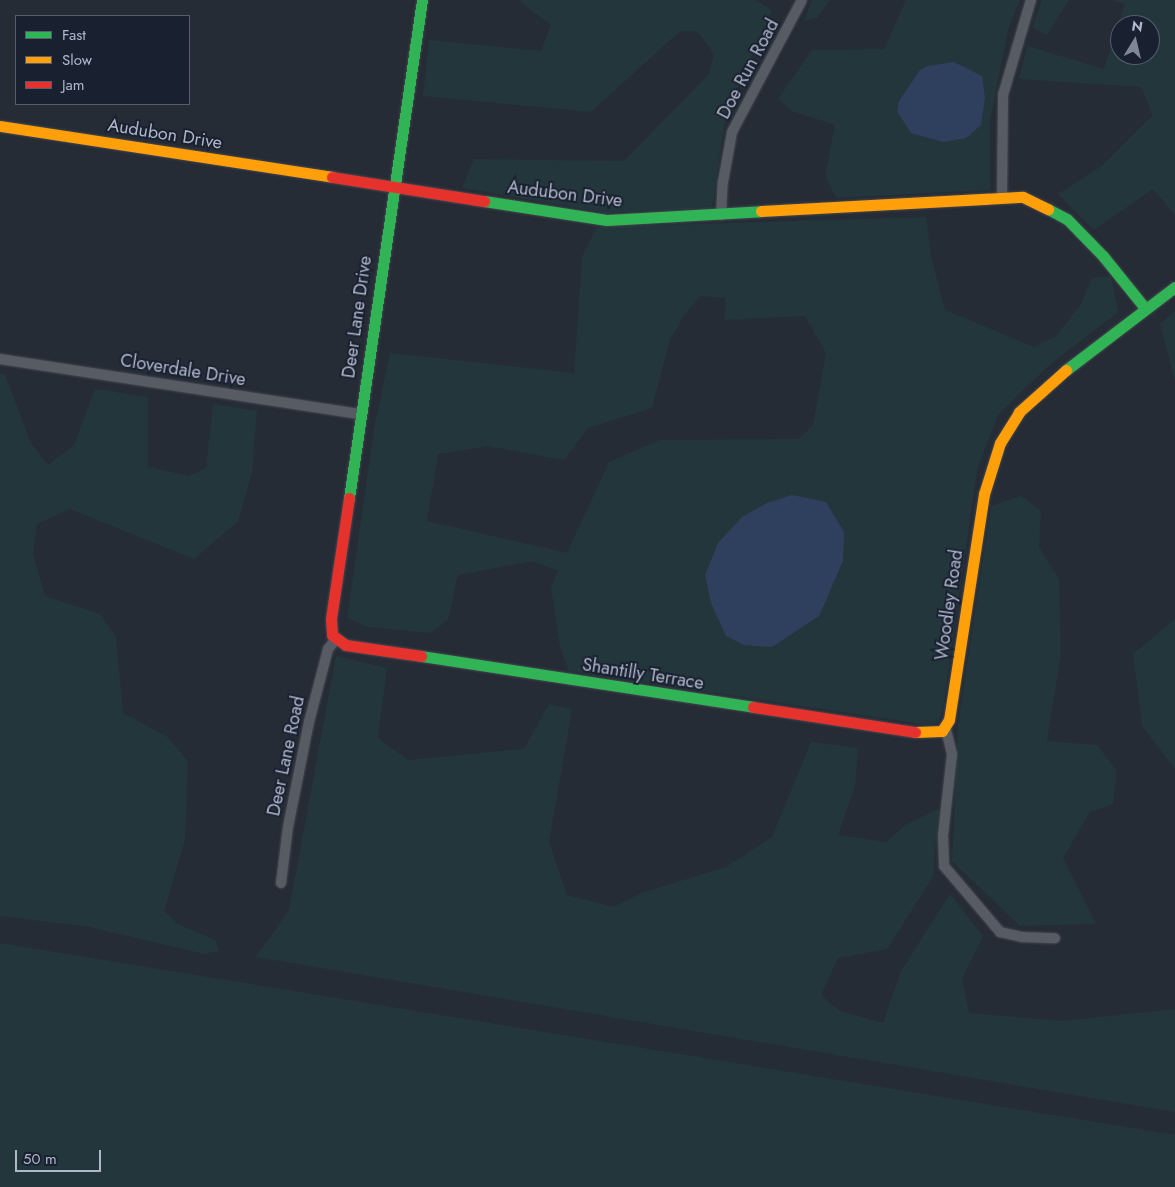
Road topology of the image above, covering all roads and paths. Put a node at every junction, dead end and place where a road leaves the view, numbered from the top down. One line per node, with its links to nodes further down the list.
1 (422, 0): 5 (street, Deer Lane Drive)
2 (802, 0): 7 (street, Doe Run Road)
3 (1031, 0): 6 (street)
4 (0, 126): 5 (street, Audubon Drive)
5 (394, 186): 7 (street, Audubon Drive); 11 (street, Deer Lane Drive)
6 (1002, 196): 7 (street, Audubon Drive); 9 (street, Audubon Drive)
7 (721, 215)
8 (1175, 286): 9 (street, Woodley Road)
9 (1145, 308): 13 (street, Woodley Road)
10 (0, 359): 11 (street, Cloverdale Drive)
11 (361, 414): 12 (street, Deer Lane Drive)
12 (336, 639): 13 (street, Shantilly Terrace); 14 (street, Deer Lane Road)
13 (945, 726): 15 (street, Woodley Road)
14 (281, 883)
15 (1055, 938)

